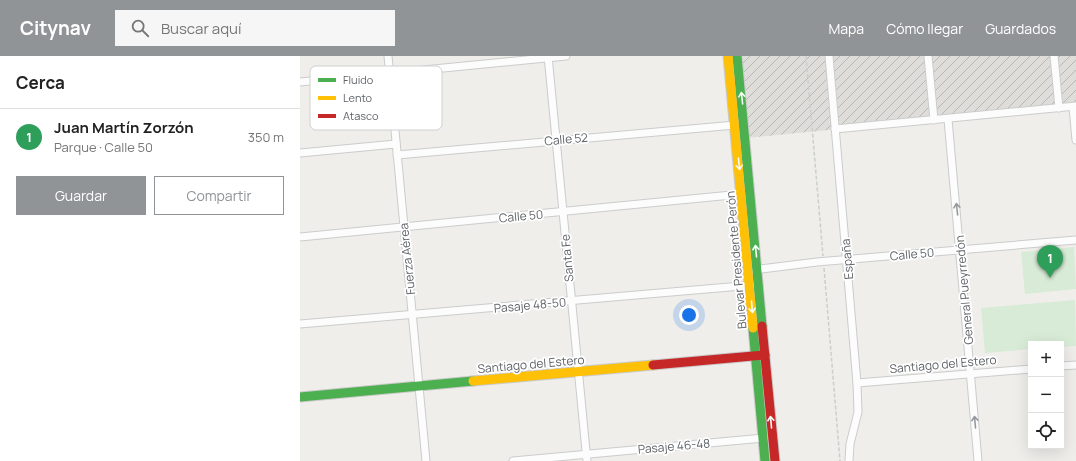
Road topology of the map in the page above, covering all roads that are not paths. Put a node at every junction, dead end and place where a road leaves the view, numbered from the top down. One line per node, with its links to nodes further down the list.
1 (388, 56): 9 (street, Fuerza Aérea)
2 (566, 56): 8 (street)
3 (728, 56): 17 (main road, Bulevar Presidente Perón)
4 (737, 56): 33 (main road, Bulevar Presidente Perón, one-way to 4)
5 (829, 56): 18 (street, España)
6 (928, 56): 16 (street)
7 (1054, 56): 14 (street)
8 (548, 57): 10 (street); 20 (street, Santa Fe)
9 (389, 66)
10 (442, 68)
11 (310, 81): 12 (street)
12 (300, 82)
13 (1074, 106): 14 (street); 21 (street)
14 (1059, 108): 15 (street)
15 (948, 119): 16 (street); 30 (street, General Pueyrredón, one-way to 15)
16 (934, 120): 18 (street)
17 (735, 125): 20 (street, Calle 52); 25 (main road, Bulevar Presidente Perón, one-way to 25)
18 (835, 129): 31 (street, España)
19 (395, 130): 22 (street, Fuerza Aérea)
20 (555, 140): 24 (street, Calle 52); 26 (street, Santa Fe)
21 (1076, 140)
22 (396, 144): 23 (street); 24 (street, Fuerza Aérea)
23 (300, 153)
24 (397, 155): 27 (street, Fuerza Aérea)
25 (742, 194): 26 (street, Calle 50); 32 (main road, Bulevar Presidente Perón)
26 (563, 212): 27 (street, Calle 50); 35 (street, Santa Fe)
27 (404, 227): 28 (street, Calle 50); 36 (street, Fuerza Aérea)
28 (300, 237)
29 (1076, 240): 30 (street, Calle 50)
30 (961, 250): 31 (street, Calle 50); 43 (street, General Pueyrredón)
31 (847, 260): 33 (street, Calle 50); 44 (street, España)
32 (748, 270): 33 (street, Calle 50); 34 (main road, Bulevar Presidente Perón)
33 (758, 270): 34 (main road, Bulevar Presidente Perón)
34 (755, 285): 35 (street, Pasaje 48-50); 38 (main road, Bulevar Presidente Perón)
35 (571, 301): 36 (street, Pasaje 48-50); 42 (street, Santa Fe)
36 (413, 314): 37 (street, Pasaje 48-50); 45 (street, Fuerza Aérea)
37 (300, 324)
38 (761, 355): 42 (main road, Santiago del Estero); 47 (main road, Bulevar Presidente Perón); 52 (main road, Bulevar Presidente Perón, one-way to 38)
39 (1076, 365): 40 (street)
40 (1064, 366)
41 (1028, 369): 43 (street, Santiago del Estero)
42 (578, 371): 45 (main road, Santiago del Estero); 48 (street, Santa Fe)
43 (971, 374): 44 (street, Santiago del Estero); 54 (street, General Pueyrredón, one-way to 43)
44 (857, 383): 53 (street, España)
45 (420, 386): 46 (main road, Santiago del Estero); 49 (street, Fuerza Aérea)
46 (300, 397)
47 (764, 438): 48 (street, Pasaje 46-48); 51 (main road, Bulevar Presidente Perón)
48 (586, 458): 50 (street, Pasaje 46-48)
49 (426, 461)
50 (513, 461)
51 (765, 461)
52 (775, 461)
53 (849, 461)
54 (978, 461)

